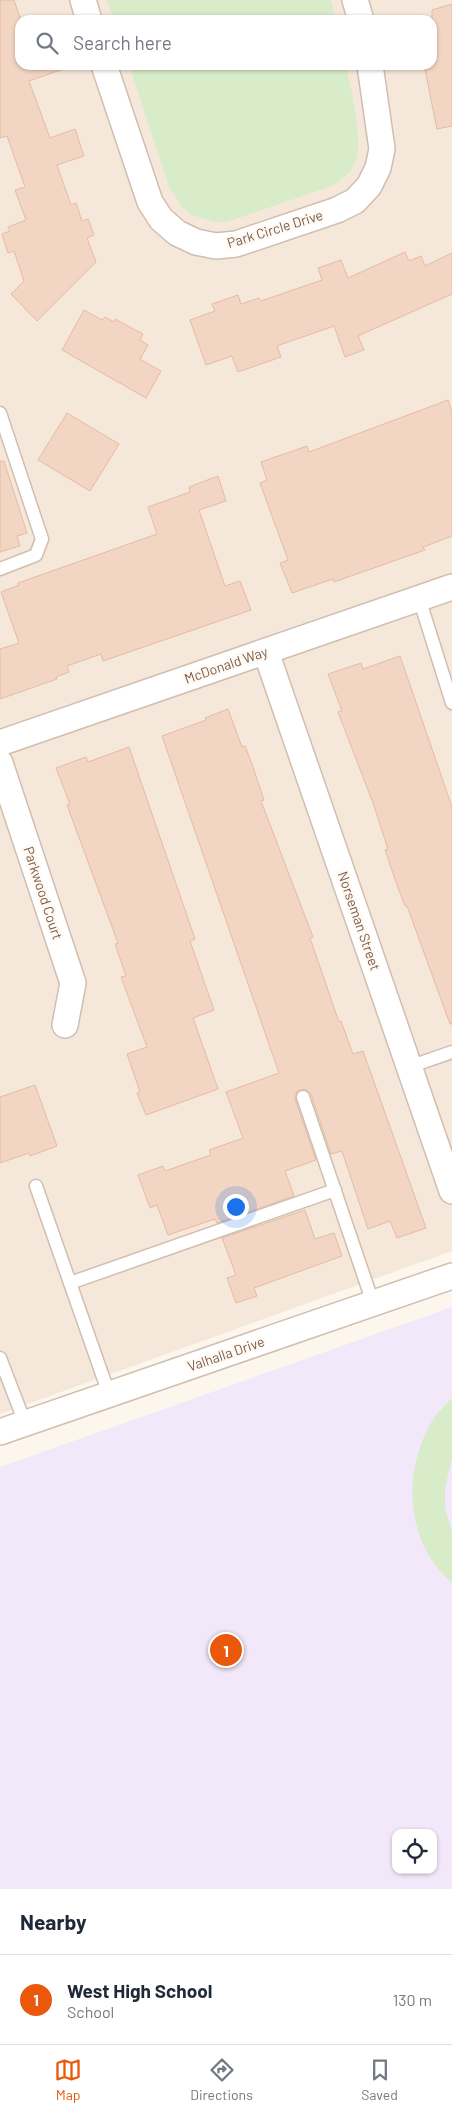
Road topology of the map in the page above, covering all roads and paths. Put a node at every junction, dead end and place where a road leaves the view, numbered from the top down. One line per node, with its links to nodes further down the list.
1 (83, 0): 3 (street)
2 (355, 0): 4 (street)
3 (88, 15)
4 (360, 15)
5 (106, 70): 6 (street, Park Circle Drive)
6 (371, 70)
7 (0, 413): 8 (lane)
8 (0, 569)
9 (452, 587): 10 (street, McDonald Way)
10 (419, 598): 11 (street, McDonald Way); 12 (lane)
11 (266, 652): 13 (street, McDonald Way); 17 (street, Norseman Street)
12 (452, 703)
13 (0, 744)
14 (0, 763): 15 (street, Parkwood Court)
15 (65, 1025)
16 (452, 1052): 17 (lane)
17 (409, 1067): 21 (street, Norseman Street)
18 (303, 1097): 20 (lane)
19 (36, 1186): 23 (lane)
20 (334, 1190): 23 (lane); 24 (lane)
21 (452, 1191)
22 (452, 1276): 24 (street, Valhalla Drive)
23 (70, 1283): 26 (lane)
24 (373, 1303): 26 (street, Valhalla Drive)
25 (0, 1358): 27 (lane)
26 (109, 1394): 27 (street, Valhalla Drive)
27 (25, 1423): 28 (street, Valhalla Drive)
28 (0, 1432)

